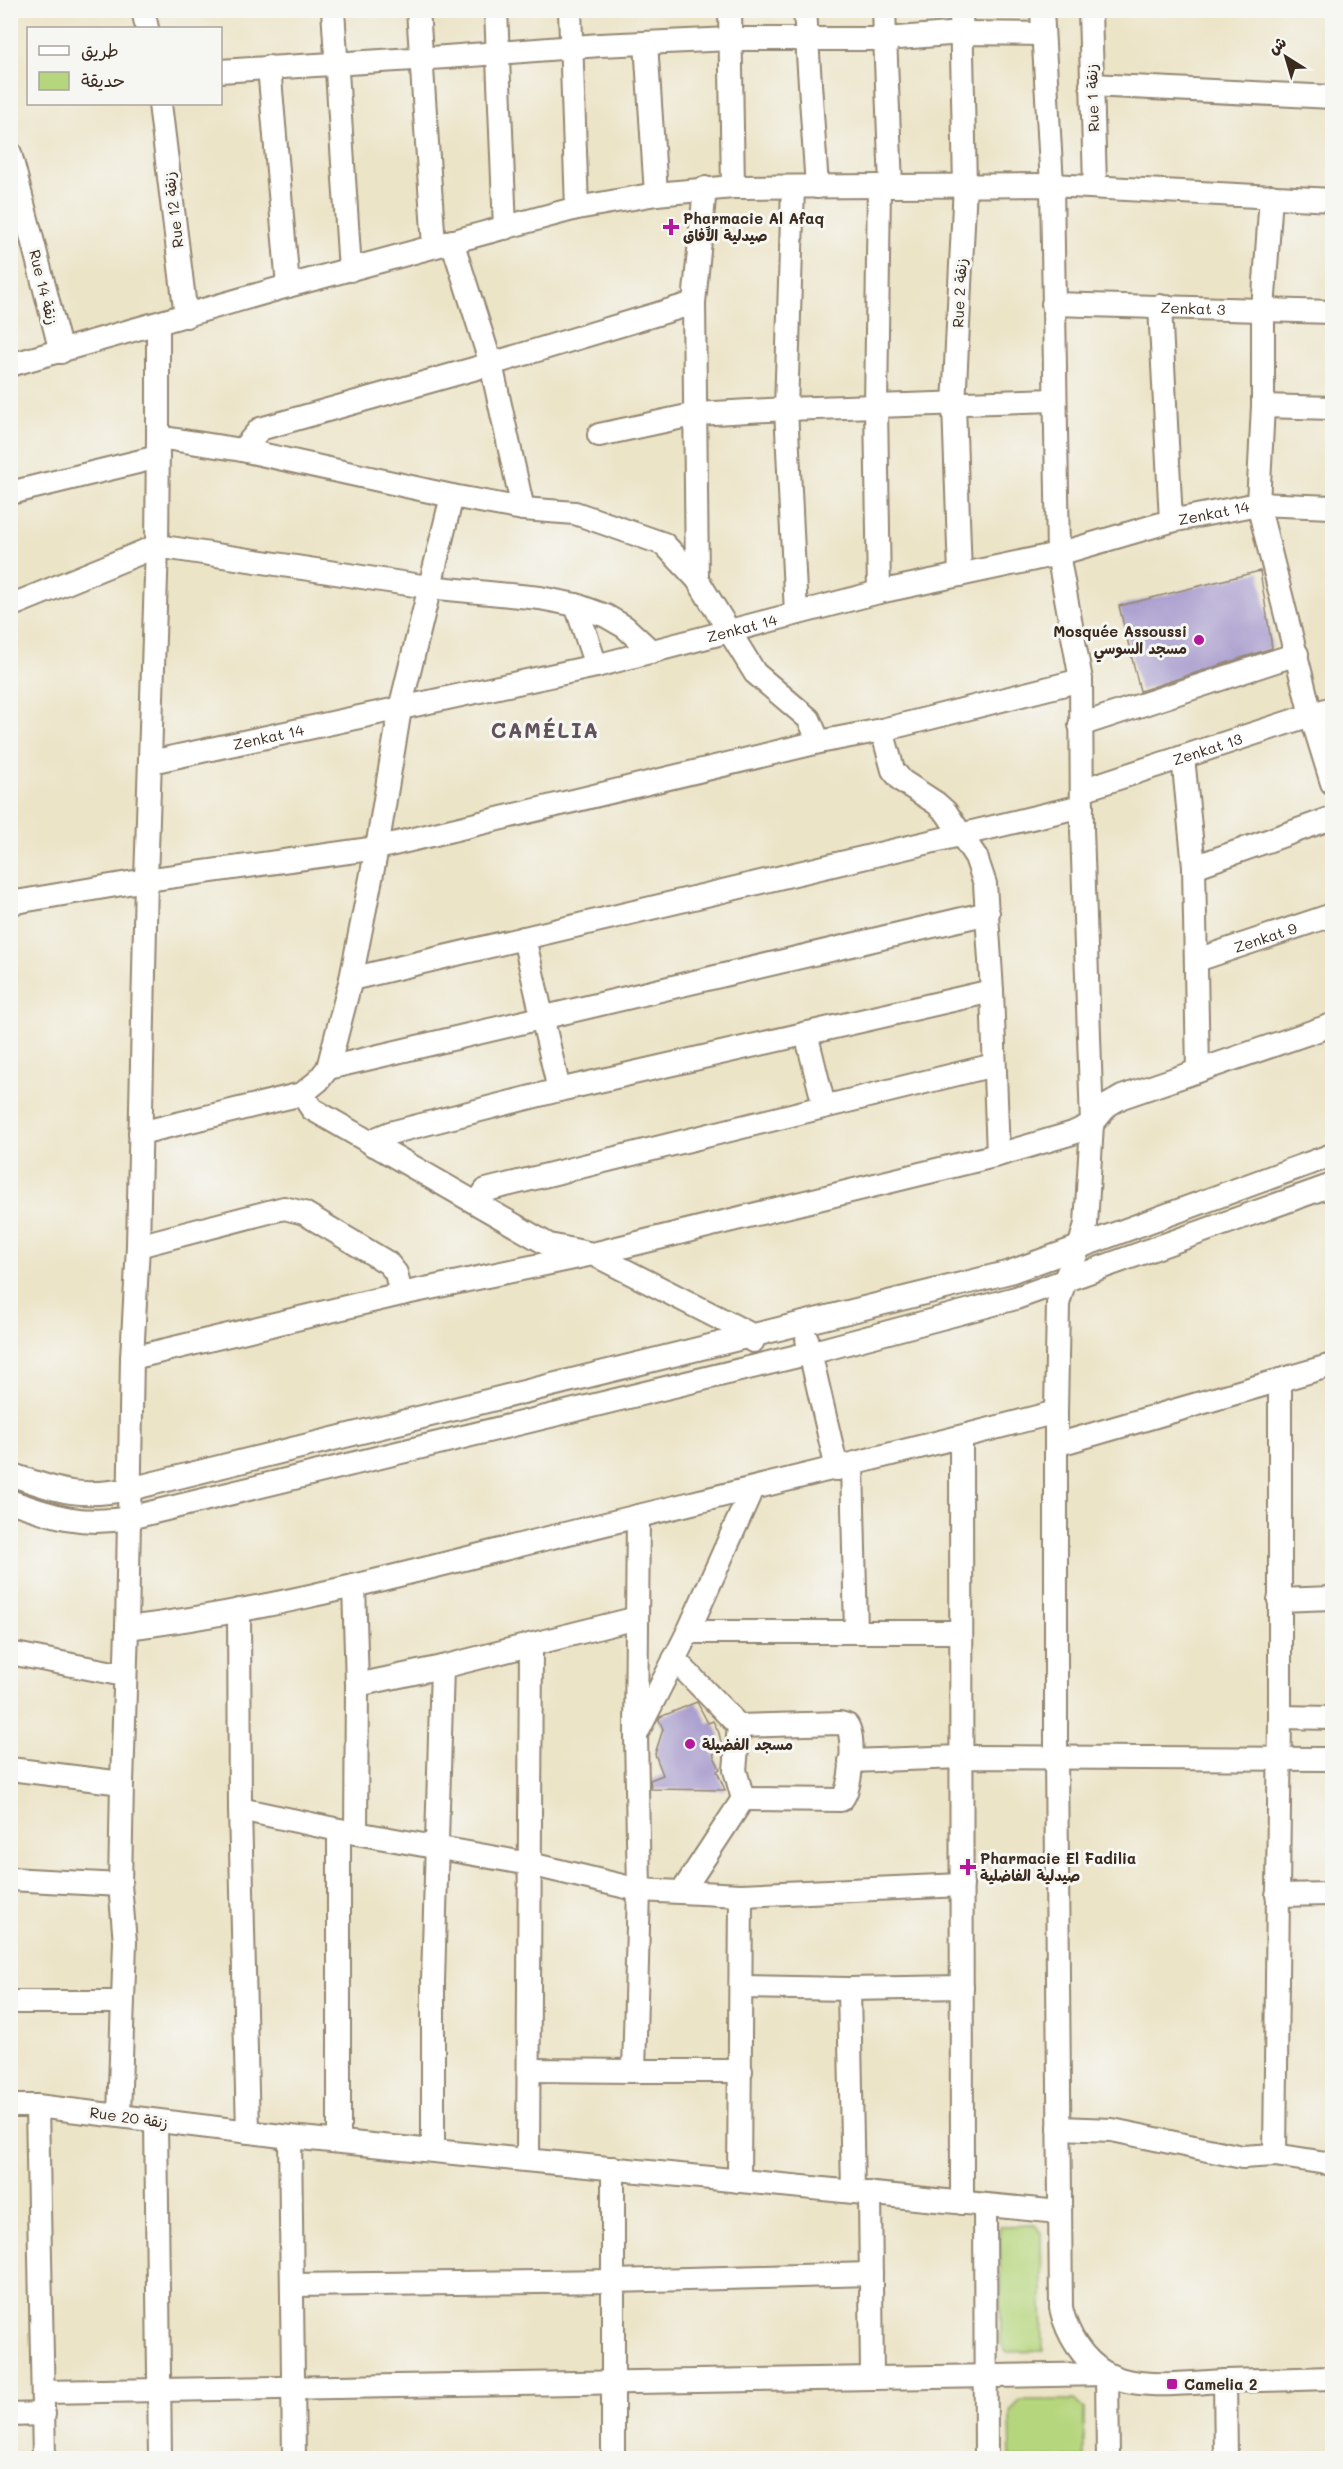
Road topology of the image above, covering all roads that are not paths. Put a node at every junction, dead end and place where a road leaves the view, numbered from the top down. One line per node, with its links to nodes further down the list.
1 (143, 10): 12 (street)
2 (333, 10): 22 (street)
3 (418, 10): 21 (street)
4 (496, 10): 20 (street)
5 (570, 10): 19 (street)
6 (729, 10): 15 (street)
7 (805, 10): 17 (street)
8 (884, 10): 16 (street)
9 (961, 10): 13 (street, Rue 2 زنقة)
10 (1042, 10): 14 (street)
11 (1090, 10): 25 (street, Rue 1 زنقة)
12 (147, 27)
13 (962, 33): 14 (street); 16 (street); 29 (street, Rue 2 زنقة)
14 (1043, 34): 30 (street)
15 (731, 39): 17 (street); 18 (street); 33 (street)
16 (886, 39): 17 (street); 32 (street)
17 (806, 40): 35 (street)
18 (646, 43): 19 (street); 37 (street)
19 (572, 47): 20 (street); 40 (street)
20 (499, 51): 21 (street); 41 (street)
21 (422, 59): 22 (street); 42 (street)
22 (334, 62): 23 (street); 43 (street)
23 (269, 67): 24 (street); 44 (street)
24 (222, 71)
25 (1091, 85): 26 (street); 31 (street, Rue 1 زنقة)
26 (1332, 97)
27 (160, 105): 50 (street, Rue 12 زنقة)
28 (10, 153): 52 (street, Rue 14 زنقة)
29 (965, 185): 30 (street); 32 (street); 56 (street, Rue 2 زنقة)
30 (1052, 185): 31 (street); 46 (street)
31 (1095, 185): 38 (street)
32 (885, 186): 35 (street); 58 (street)
33 (733, 187): 34 (street); 36 (street)
34 (793, 187): 35 (street); 59 (street)
35 (817, 187)
36 (705, 188): 37 (street); 45 (street)
37 (656, 194): 40 (street)
38 (1271, 196): 39 (street); 48 (street)
39 (1332, 200)
40 (578, 208): 41 (street)
41 (505, 228): 42 (street)
42 (443, 244): 43 (street); 53 (street)
43 (350, 270): 44 (street)
44 (288, 286): 50 (street)
45 (694, 303): 53 (street); 61 (street)
46 (1053, 304): 47 (street, Zenkat 3); 55 (street)
47 (1160, 306): 48 (street, Zenkat 3); 70 (street)
48 (1263, 310): 49 (street, Zenkat 3); 57 (street)
49 (1332, 312)
50 (186, 316): 51 (street)
51 (158, 325): 52 (street); 63 (street)
52 (61, 352): 54 (street)
53 (490, 364): 64 (street); 69 (street)
54 (10, 365)
55 (1054, 400): 56 (street); 72 (street)
56 (954, 405): 58 (street); 73 (street, Rue 2 زنقة)
57 (1263, 406): 60 (street); 67 (street)
58 (876, 407): 59 (street); 76 (street)
59 (786, 408): 61 (street); 79 (street)
60 (1332, 408)
61 (697, 414): 62 (street); 74 (street)
62 (599, 435)
63 (158, 447): 64 (street); 65 (street); 71 (street)
64 (242, 450): 66 (street)
65 (10, 493)
66 (452, 496): 69 (street); 75 (street)
67 (1258, 504): 68 (street, Zenkat 14); 70 (street, Zenkat 14); 82 (street)
68 (1332, 507)
69 (523, 509): 74 (street)
70 (1171, 521): 72 (street, Zenkat 14)
71 (157, 546): 75 (street); 78 (street); 91 (street)
72 (1058, 554): 73 (street, Zenkat 14); 84 (street)
73 (960, 575): 76 (street, Zenkat 14)
74 (697, 579): 80 (street)
75 (428, 587): 77 (street); 85 (street)
76 (879, 592): 79 (street, Zenkat 14)
77 (576, 605): 81 (street); 83 (street)
78 (10, 606)
79 (796, 613): 80 (street, Zenkat 14)
80 (732, 631): 81 (street, Zenkat 14); 89 (street)
81 (652, 652): 83 (street, Zenkat 14)
82 (1297, 654): 86 (street); 87 (street)
83 (596, 666): 85 (street, Zenkat 14)
84 (1081, 680): 87 (street); 88 (street)
85 (400, 709): 91 (street, Zenkat 14); 96 (street)
86 (1322, 712): 90 (street, Zenkat 13); 92 (street)
87 (1080, 724): 93 (street)
88 (882, 730): 89 (street); 95 (street)
89 (819, 742): 96 (street)
90 (1183, 757): 93 (street, Zenkat 13); 97 (street)
91 (151, 762): 98 (street)
92 (1332, 783)
93 (1082, 798): 95 (street, Zenkat 13); 115 (street)
94 (1332, 818): 97 (street)
95 (964, 836): 100 (street); 102 (street, Zenkat 13)
96 (377, 848): 98 (street); 104 (street)
97 (1194, 867): 103 (street)
98 (146, 880): 99 (street); 116 (street)
99 (10, 903)
100 (988, 913): 105 (street); 106 (street)
101 (1332, 915): 103 (street, Zenkat 9)
102 (524, 938): 104 (street, Zenkat 13); 106 (street)
103 (1197, 960): 111 (street)
104 (351, 979): 110 (street)
105 (992, 991): 108 (street); 109 (street)
106 (542, 1018): 110 (street); 112 (street)
107 (1332, 1025): 111 (street)
108 (806, 1033): 112 (street); 114 (street)
109 (994, 1065): 114 (street); 118 (street)
110 (328, 1068): 113 (street)
111 (1197, 1071): 115 (street)
112 (559, 1090): 117 (street)
113 (302, 1094): 116 (street); 117 (street)
114 (824, 1106): 121 (street)
115 (1092, 1124): 118 (street); 123 (street)
116 (140, 1133): 122 (street)
117 (373, 1145): 121 (street)
118 (998, 1155): 124 (street)
119 (1332, 1155): 123 (street)
120 (1332, 1185): 125 (street)
121 (477, 1203): 124 (street)
122 (138, 1246): 126 (street); 130 (street)
123 (1079, 1248): 125 (street); 127 (street)
124 (593, 1254): 126 (street); 128 (street)
125 (1065, 1279): 129 (street); 134 (street)
126 (400, 1293): 130 (street)
127 (803, 1323): 128 (street); 129 (street)
128 (752, 1335): 131 (street); 139 (street)
129 (810, 1353): 131 (street); 137 (street)
130 (132, 1358): 139 (street)
131 (758, 1364): 143 (street)
132 (1332, 1365): 133 (street)
133 (1280, 1380): 136 (street); 146 (street)
134 (1056, 1412): 135 (street); 136 (street)
135 (961, 1437): 137 (street); 152 (street)
136 (1056, 1445): 164 (street)
137 (844, 1467): 140 (street); 151 (street)
138 (10, 1474): 139 (street)
139 (130, 1489): 143 (street)
140 (752, 1489): 142 (street); 150 (street)
141 (10, 1502): 143 (street)
142 (638, 1516): 144 (street); 148 (street)
143 (129, 1518): 149 (street)
144 (354, 1586): 147 (street); 158 (street)
145 (1332, 1598): 146 (street)
146 (1279, 1600): 159 (street)
147 (239, 1610): 149 (street); 171 (street)
148 (637, 1618): 153 (street); 162 (street)
149 (128, 1628): 157 (street)
150 (688, 1632): 151 (street); 155 (street)
151 (856, 1632): 152 (street)
152 (961, 1632): 163 (street)
153 (531, 1646): 156 (street); 174 (street)
154 (10, 1653): 157 (street)
155 (674, 1659): 161 (street); 162 (street)
156 (442, 1667): 158 (street); 173 (street)
157 (124, 1675): 169 (street)
158 (357, 1685): 172 (street)
159 (1280, 1717): 160 (street); 165 (street)
160 (1332, 1718)
161 (739, 1726): 167 (street); 170 (street)
162 (636, 1735): 178 (street)
163 (961, 1757): 164 (street); 167 (street); 177 (street)
164 (1056, 1757): 165 (street); 195 (street)
165 (1279, 1759): 166 (street); 182 (street)
166 (1332, 1759)
167 (850, 1761): 170 (street)
168 (10, 1769): 169 (street)
169 (122, 1784): 176 (street)
170 (743, 1799): 179 (street)
171 (240, 1809): 172 (street); 196 (street)
172 (347, 1832): 173 (street); 198 (street)
173 (437, 1847): 174 (street); 199 (street)
174 (530, 1864): 178 (street); 188 (street)
175 (10, 1879): 176 (street)
176 (120, 1885): 187 (street)
177 (962, 1885): 181 (street); 183 (street)
178 (639, 1890): 179 (street); 189 (street)
179 (682, 1892): 181 (street)
180 (1332, 1894): 182 (street)
181 (741, 1895): 184 (street)
182 (1277, 1895): 200 (street)
183 (962, 1987): 185 (street); 206 (street)
184 (742, 1988): 185 (street); 190 (street)
185 (849, 1989): 205 (street)
186 (10, 2002): 187 (street)
187 (122, 2002): 193 (street)
188 (529, 2070): 189 (street); 201 (street)
189 (634, 2071): 190 (street)
190 (741, 2071): 204 (street)
191 (10, 2106): 192 (street, Rue 20 زنقة)
192 (37, 2106): 193 (street, Rue 20 زنقة); 219 (street)
193 (119, 2115): 194 (street, Rue 20 زنقة)
194 (156, 2121): 196 (street, Rue 20 زنقة); 218 (street)
195 (1059, 2128): 200 (street); 207 (street)
196 (248, 2132): 197 (street, Rue 20 زنقة)
197 (290, 2137): 198 (street, Rue 20 زنقة); 210 (street)
198 (339, 2141): 199 (street, Rue 20 زنقة)
199 (433, 2150): 201 (street, Rue 20 زنقة)
200 (1275, 2155): 202 (street)
201 (528, 2160): 203 (street, Rue 20 زنقة)
202 (1332, 2164)
203 (613, 2168): 204 (street, Rue 20 زنقة); 209 (street)
204 (739, 2181): 205 (street, Rue 20 زنقة)
205 (861, 2192): 206 (street, Rue 20 زنقة); 208 (street)
206 (974, 2204): 207 (street, Rue 20 زنقة); 212 (street)
207 (1059, 2212): 211 (street)
208 (871, 2274): 209 (street); 213 (street)
209 (613, 2281): 210 (street); 215 (street)
210 (292, 2284): 217 (street)
211 (1107, 2374): 212 (street); 216 (street); 226 (street)
212 (986, 2375): 213 (street); 225 (street)
213 (872, 2377): 215 (street)
214 (1332, 2378): 216 (street)
215 (613, 2381): 217 (street); 224 (street)
216 (1225, 2381): 227 (street)
217 (294, 2386): 218 (street); 223 (street)
218 (159, 2389): 219 (street); 222 (street)
219 (43, 2403): 220 (street); 221 (street)
220 (10, 2415)
221 (44, 2458)
222 (160, 2458)
223 (294, 2458)
224 (613, 2458)
225 (986, 2458)
226 (1108, 2458)
227 (1226, 2458)

